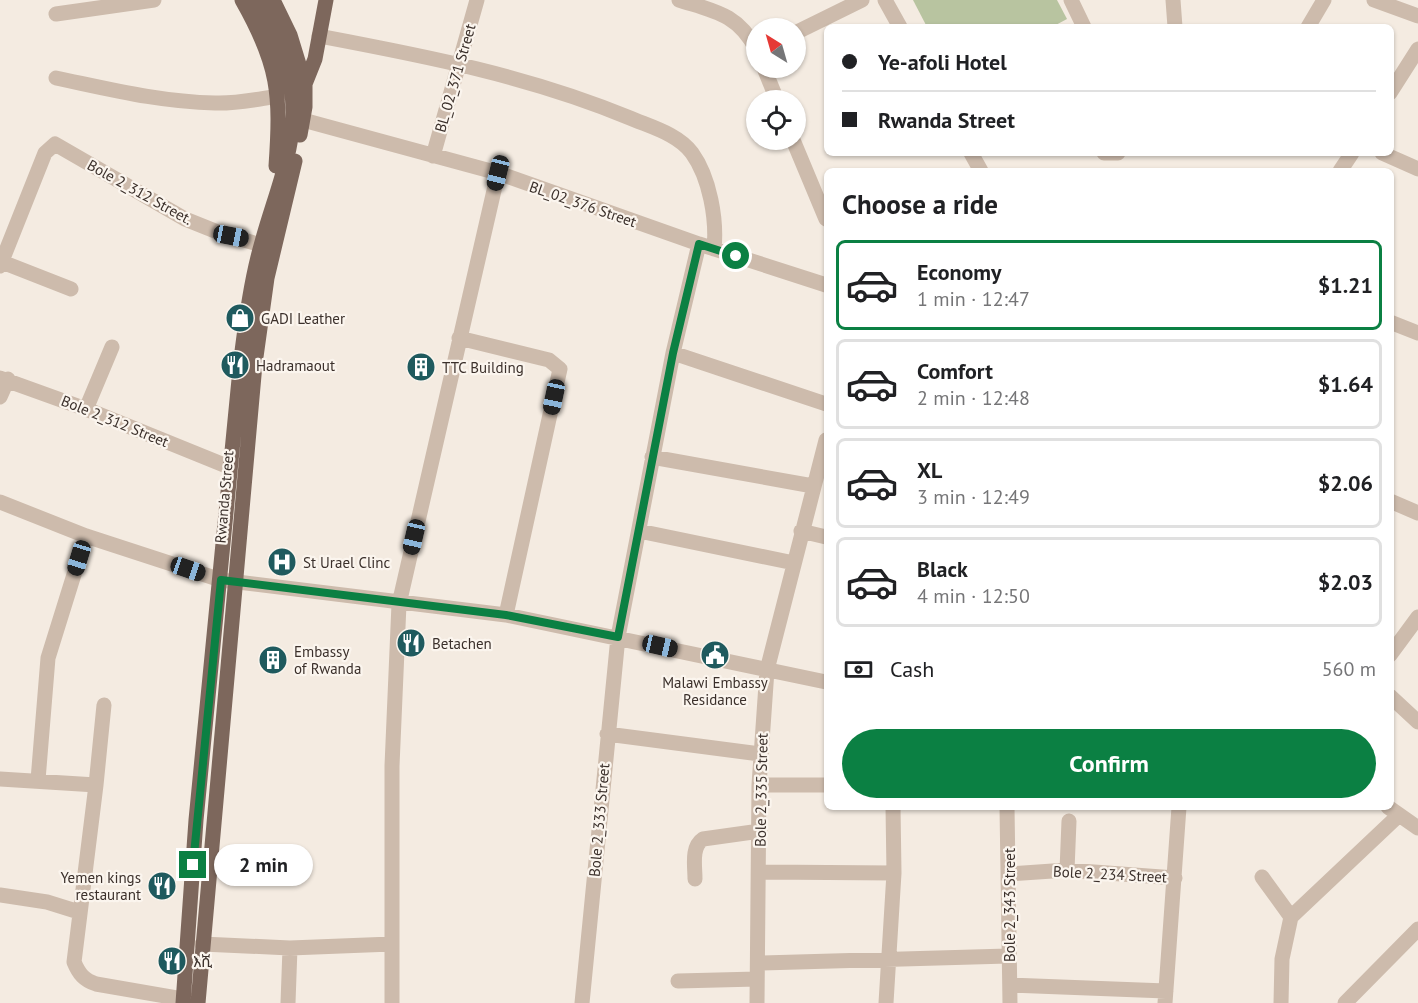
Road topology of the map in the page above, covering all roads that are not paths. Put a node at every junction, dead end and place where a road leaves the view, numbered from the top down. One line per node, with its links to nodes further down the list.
1 (154, 0): 14 (street)
2 (242, 0): 28 (main road, Rwanda Street)
3 (258, 0): 35 (main road)
4 (273, 0): 26 (main road)
5 (326, 0): 22 (main road, Rwanda Street)
6 (477, 0): 24 (street, BL_02_371 Street)
7 (679, 0): 21 (street)
8 (862, 0): 20 (street)
9 (885, 0): 16 (street)
10 (1071, 0): 17 (street)
11 (1173, 0): 18 (street)
12 (1324, 0): 19 (street)
13 (1374, 0): 15 (street)
14 (56, 14)
15 (1418, 16)
16 (898, 24)
17 (1083, 24)
18 (1175, 24)
19 (1310, 24)
20 (806, 28)
21 (746, 31)
22 (318, 36): 24 (street, Bole 2_333 Street); 26 (main road, Rwanda Street)
23 (1418, 49): 27 (street)
24 (458, 62): 31 (street, BL_02_371 Street); 38 (street, Bole 2_333 Street)
25 (56, 78): 28 (street)
26 (305, 84): 29 (main road, Rwanda Street)
27 (1394, 87)
28 (279, 96): 35 (main road, Rwanda Street)
29 (303, 120): 31 (street, BL_02_376 Street); 63 (main road, Rwanda Street)
30 (797, 150): 36 (street)
31 (433, 156): 34 (street, BL_02_376 Street)
32 (1389, 156): 33 (street)
33 (1418, 169)
34 (498, 173): 38 (street, BL_02_376 Street); 44 (street)
35 (279, 183): 37 (main road, Rwanda Street)
36 (824, 214)
37 (261, 245): 39 (street, Bole 2_312 Street.); 53 (main road, Rwanda Street)
38 (706, 247): 40 (street, BL_02_376 Street); 46 (street, Bole 2_333 Street)
39 (1, 264): 41 (street)
40 (824, 284)
41 (71, 289)
42 (1394, 324): 43 (street)
43 (1418, 333)
44 (459, 338): 64 (street); 65 (street)
45 (112, 347): 50 (street)
46 (673, 353): 49 (street); 52 (street, Bole 2_333 Street)
47 (4, 379): 48 (street); 50 (street, Bole 2_312 Street)
48 (0, 397)
49 (824, 403)
50 (86, 409): 53 (street, Bole 2_312 Street)
51 (824, 447): 54 (street, Bole 2_335 Street)
52 (652, 456): 54 (street); 58 (street, Bole 2_333 Street)
53 (229, 467): 63 (main road, Rwanda Street)
54 (813, 486): 59 (street, Bole 2_335 Street)
55 (0, 502): 60 (street)
56 (1394, 504): 57 (street)
57 (1418, 513)
58 (639, 531): 62 (street); 67 (street, Bole 2_333 Street)
59 (801, 531): 61 (street); 62 (street, Bole 2_335 Street)
60 (86, 536): 63 (street); 77 (street)
61 (824, 537)
62 (794, 563): 69 (street, Bole 2_335 Street)
63 (228, 581): 64 (street); 99 (main road, Rwanda Street); 108 (main road, Rwanda Street)
64 (399, 604): 65 (street); 100 (street)
65 (506, 615): 67 (street)
66 (1418, 617): 68 (street)
67 (618, 637): 69 (street); 74 (street, Bole 2_333 Street)
68 (1394, 650)
69 (767, 670): 70 (street); 75 (street, Bole 2_335 Street)
70 (824, 682)
71 (1394, 700): 73 (street)
72 (104, 705): 78 (street)
73 (1418, 722)
74 (607, 734): 75 (street); 111 (street, Bole 2_333 Street)
75 (760, 754): 79 (street, Bole 2_335 Street)
76 (0, 779): 77 (street)
77 (38, 780): 78 (street)
78 (96, 785): 96 (street)
79 (759, 785): 80 (street); 87 (street, Bole 2_335 Street)
80 (824, 785)
81 (892, 810): 90 (street)
82 (1007, 810): 91 (street, Bole 2_343 Street)
83 (1179, 810): 93 (street)
84 (1393, 811): 86 (street); 97 (street)
85 (1069, 821): 88 (street)
86 (1418, 828)
87 (760, 831): 89 (street, Bole 2_335 Street); 94 (street)
88 (1067, 870): 91 (street, Bole 2_234 Street); 93 (street, Bole 2_234 Street)
89 (760, 872): 90 (street); 104 (street, Bole 2_335 Street)
90 (894, 873): 103 (street)
91 (1010, 874): 102 (street, Bole 2_343 Street)
92 (1262, 877): 97 (street)
93 (1175, 878): 107 (street)
94 (695, 879)
95 (0, 895): 96 (street)
96 (79, 912): 108 (street)
97 (1291, 917): 115 (street)
98 (1418, 929): 116 (street)
99 (202, 944): 101 (street); 108 (main road, Rwanda Street)
100 (392, 944): 101 (street); 110 (street)
101 (290, 948): 109 (street)
102 (1008, 956): 103 (street); 106 (street, Bole 2_343 Street)
103 (888, 961): 104 (street); 113 (street)
104 (758, 971): 105 (street); 112 (street, Bole 2_335 Street)
105 (678, 981)
106 (1010, 985): 107 (street); 114 (street, Bole 2_343 Street)
107 (1165, 997)
108 (190, 1002)
109 (288, 1003)
110 (392, 1003)
111 (582, 1003)
112 (757, 1003)
113 (886, 1003)
114 (1010, 1003)
115 (1281, 1003)
116 (1345, 1003)

